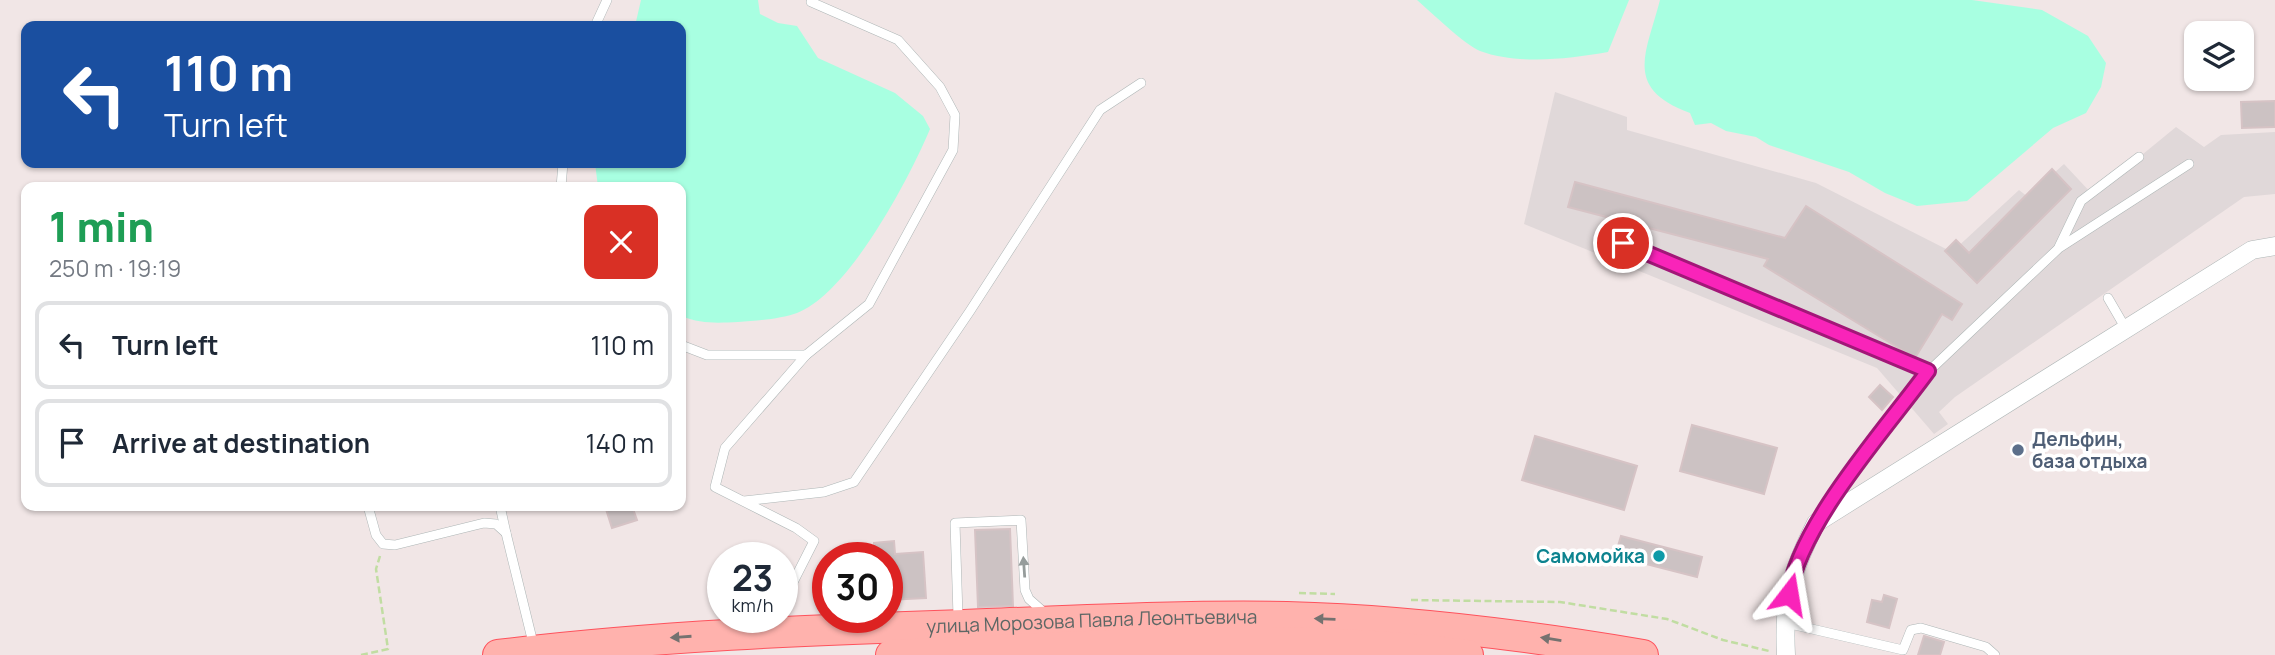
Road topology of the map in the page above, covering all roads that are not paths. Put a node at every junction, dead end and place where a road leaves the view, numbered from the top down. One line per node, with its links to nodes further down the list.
1 (607, 0): 3 (lane)
2 (811, 2): 13 (lane)
3 (597, 21)
4 (1141, 83): 15 (lane)
5 (2139, 157): 9 (lane)
6 (2189, 164): 9 (lane)
7 (1623, 243): 14 (lane)
8 (2275, 246): 11 (street)
9 (2059, 248): 14 (lane)
10 (2108, 298): 11 (lane)
11 (2126, 329): 18 (street)
12 (686, 347): 13 (lane)
13 (806, 355): 15 (lane)
14 (1928, 371): 18 (lane)
15 (743, 502): 20 (lane)
16 (370, 511): 19 (lane)
17 (501, 511): 19 (lane)
18 (1816, 523): 22 (street)
19 (506, 533): 26 (lane)
20 (798, 572)
21 (1055, 622): 24 (main road, улица Морозова Павла Леонтьевича); 24 (lane, one-way to 24); 30 (main road, улица Морозова Павла Леонтьевича, one-way to 21)
22 (1784, 623): 31 (street); 32 (lane)
23 (798, 625): 24 (main road, улица Морозова Павла Леонтьевича)
24 (946, 625)
25 (707, 632): 26 (main road, улица Морозова Павла Леонтьевича, one-way to 26)
26 (535, 650): 27 (main road, улица Морозова Павла Леонтьевича)
27 (498, 655)
28 (891, 655): 29 (main road, улица Морозова Павла Леонтьевича)
29 (1468, 655)
30 (1643, 655)
31 (1786, 655)
32 (1995, 655)

